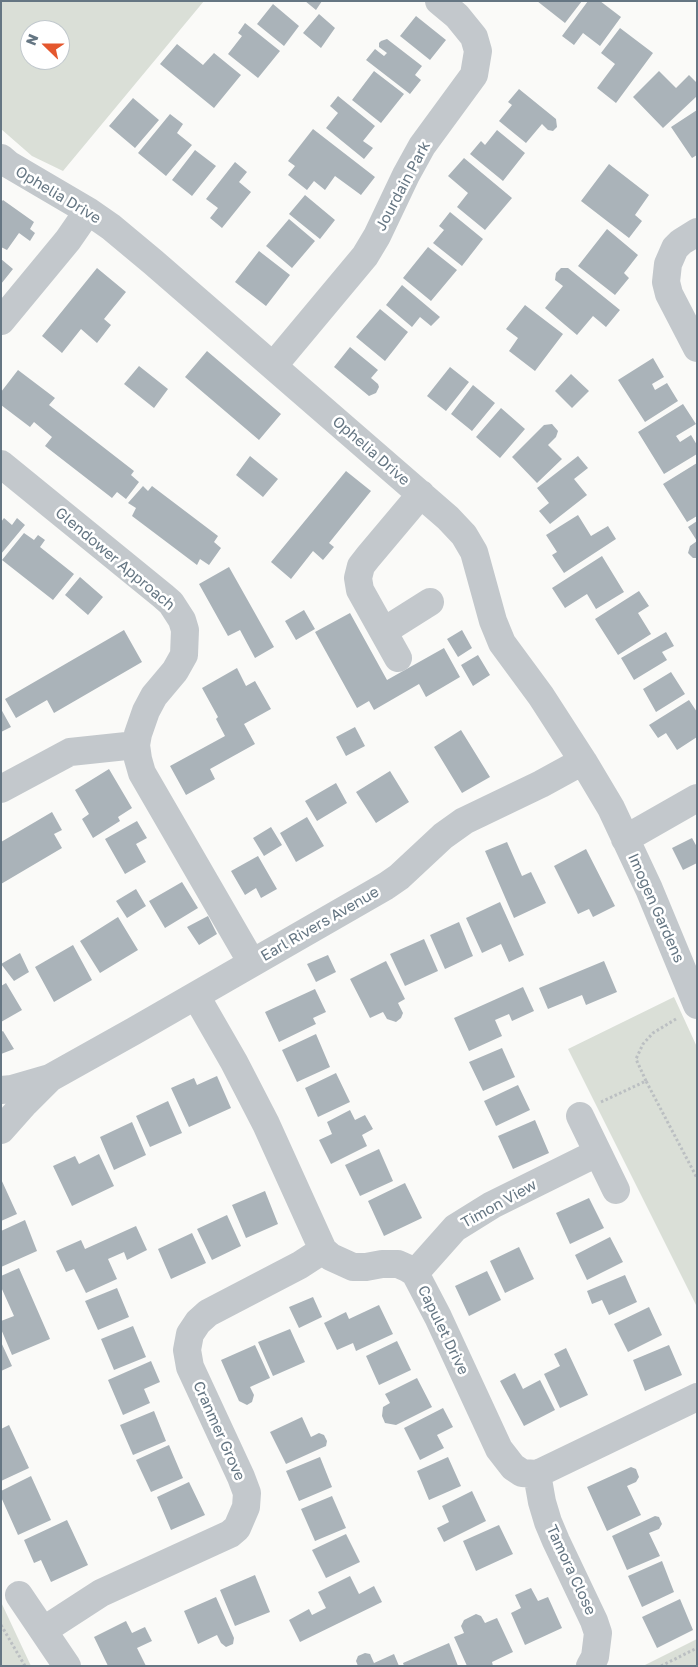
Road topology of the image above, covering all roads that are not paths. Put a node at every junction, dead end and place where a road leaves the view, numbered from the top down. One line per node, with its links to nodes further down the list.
1 (439, 1): 7 (street, Jourdain Park)
2 (1, 158): 3 (street, Ophelia Drive)
3 (88, 211): 5 (street); 7 (street, Ophelia Drive)
4 (697, 232): 6 (street)
5 (1, 321)
6 (697, 348)
7 (274, 366): 9 (street, Ophelia Drive)
8 (1, 464): 13 (street, Glendower Approach)
9 (421, 494): 11 (street); 14 (street, Ophelia Drive)
10 (430, 602): 11 (street)
11 (384, 631): 12 (street)
12 (398, 658)
13 (136, 745): 15 (street); 18 (street, Glendower Approach)
14 (583, 761): 17 (street, Ophelia Drive); 18 (street, Earl Rivers Avenue)
15 (1, 790)
16 (697, 798): 17 (street)
17 (625, 839): 20 (street, Imogen Gardens)
18 (252, 963): 19 (street, Earl Rivers Avenue)
19 (196, 996): 21 (street, Earl Rivers Avenue); 27 (street)
20 (689, 1010)
21 (50, 1078): 22 (street, Earl Rivers Avenue); 24 (street, Earl Rivers Avenue)
22 (1, 1090)
23 (588, 1110): 25 (street)
24 (1, 1130)
25 (597, 1153): 26 (street); 28 (street, Timon View)
26 (616, 1190)
27 (323, 1250): 28 (street, Capulet Drive); 32 (street, Cranmer Grove)
28 (415, 1273): 30 (street, Capulet Drive)
29 (697, 1397): 30 (street)
30 (537, 1474): 34 (street, Tamora Close)
31 (19, 1595): 32 (street)
32 (44, 1630): 33 (street)
33 (67, 1666)
34 (590, 1666)

